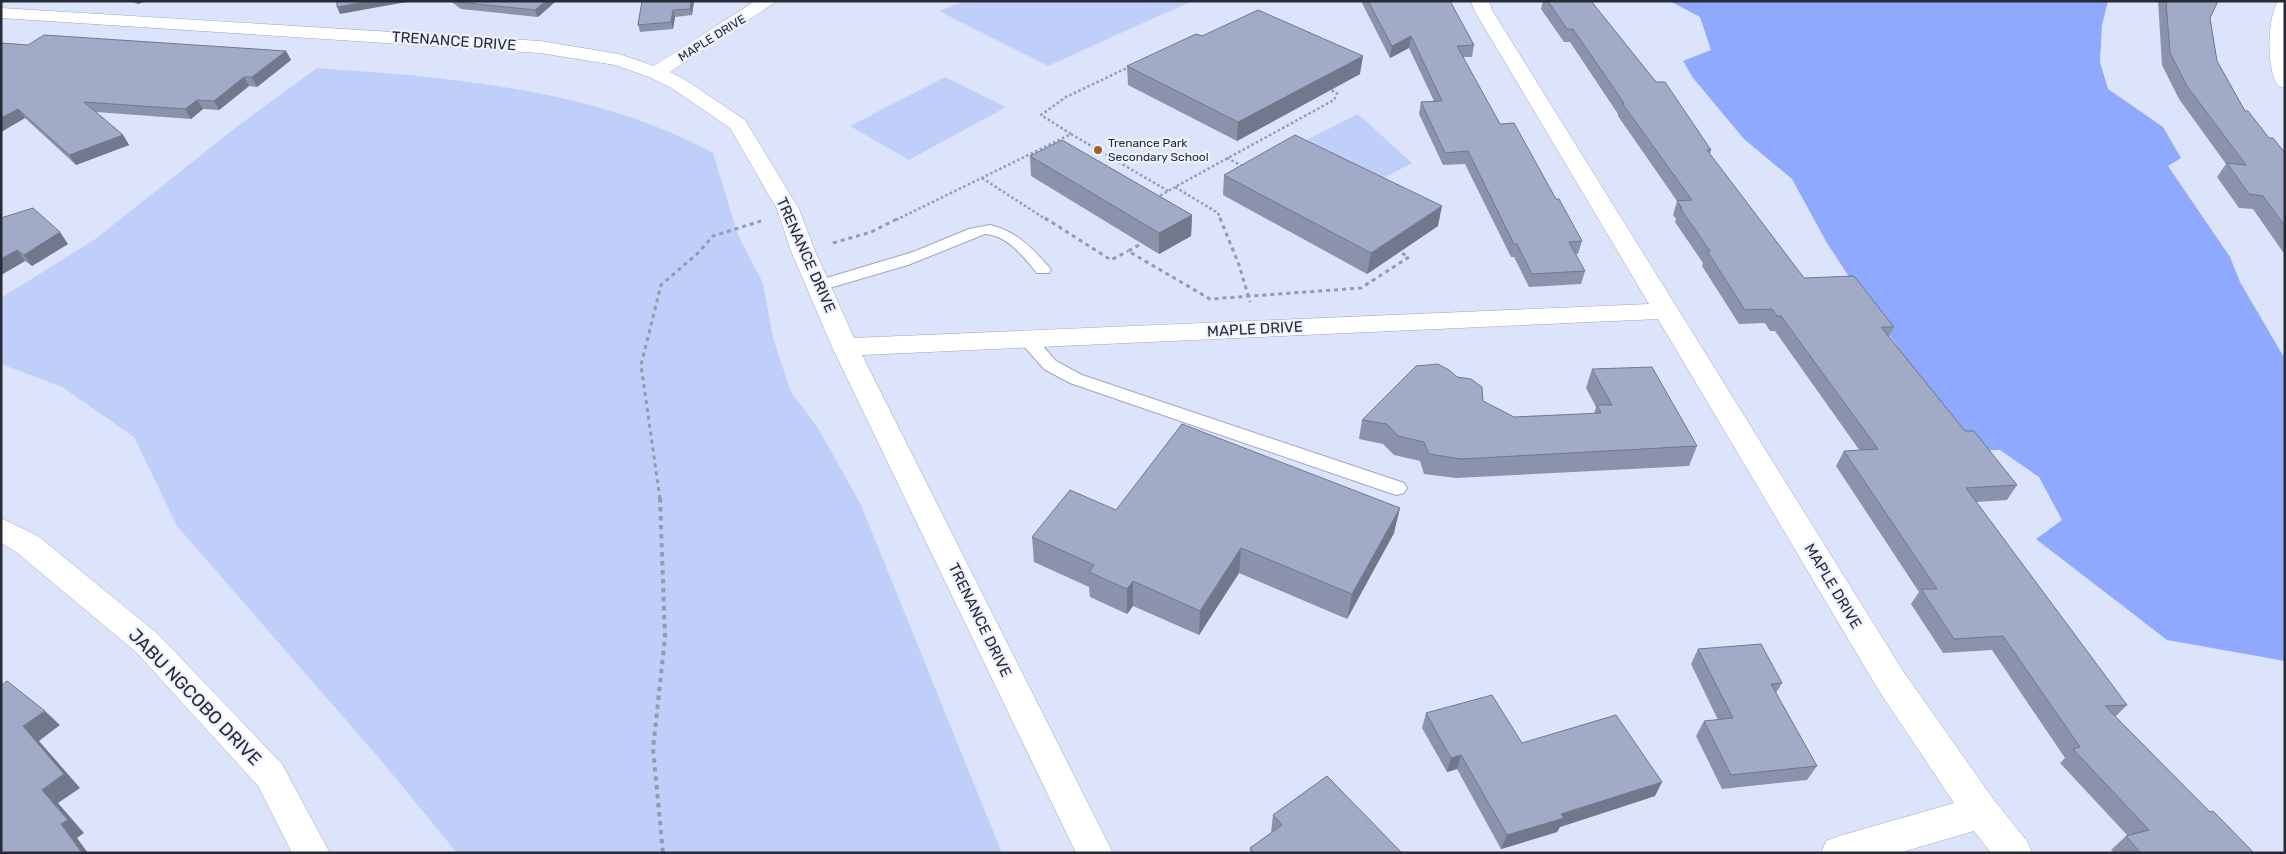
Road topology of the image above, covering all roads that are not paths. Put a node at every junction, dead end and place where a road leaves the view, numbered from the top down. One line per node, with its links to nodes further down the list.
1 (57, 1): 5 (street)
2 (768, 1): 6 (street, MAPLE DRIVE)
3 (1480, 1): 10 (street, MAPLE DRIVE)
4 (2285, 4): 7 (street)
5 (8, 17): 6 (street, TRENANCE DRIVE)
6 (656, 73): 9 (street, TRENANCE DRIVE)
7 (2285, 82)
8 (1043, 270): 9 (lane)
9 (819, 286): 12 (street, TRENANCE DRIVE)
10 (1666, 310): 11 (street, MAPLE DRIVE); 15 (street, MAPLE DRIVE)
11 (1027, 339): 12 (street, MAPLE DRIVE); 13 (lane)
12 (845, 346): 17 (street, TRENANCE DRIVE)
13 (1397, 488)
14 (1, 529): 16 (street, JABU NGCOBO DRIVE)
15 (1981, 812): 18 (street); 19 (street, MAPLE DRIVE)
16 (312, 853)
17 (1095, 853)
18 (1839, 853)
19 (2014, 853)

